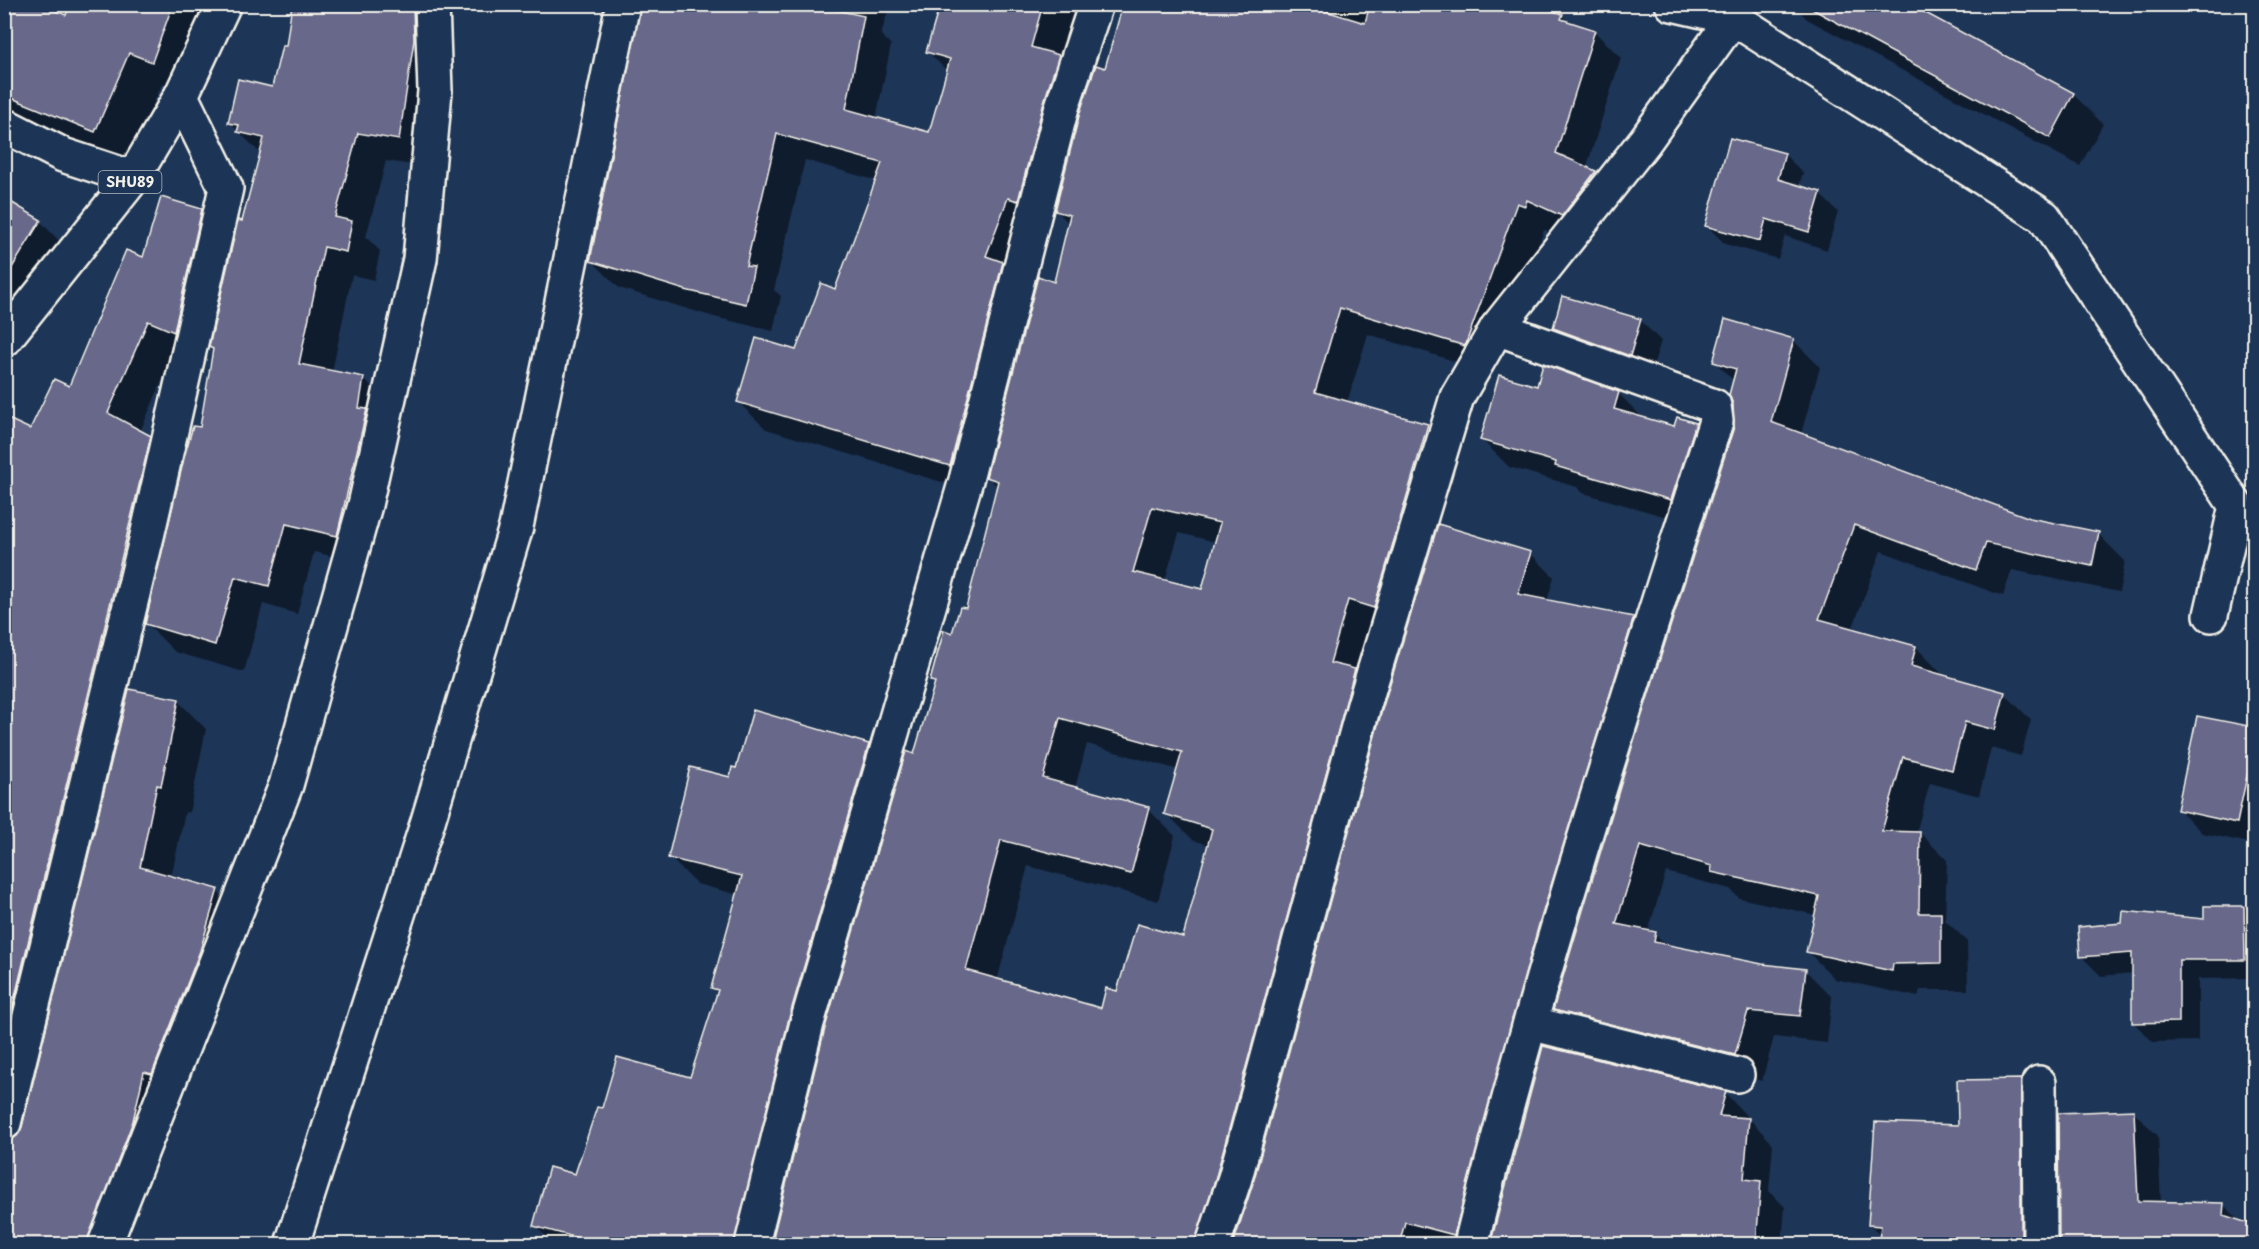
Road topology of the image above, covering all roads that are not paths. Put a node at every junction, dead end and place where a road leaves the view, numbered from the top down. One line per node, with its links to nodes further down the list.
1 (224, 4): 7 (street, SHU89)
2 (432, 4): 17 (street)
3 (623, 4): 18 (street)
4 (1096, 4): 19 (street)
5 (1672, 4): 6 (street)
6 (1735, 11): 10 (street); 12 (street)
7 (182, 96): 9 (street, SHU89); 16 (street)
8 (4, 125): 9 (street)
9 (133, 178): 11 (street, SHU89)
10 (1497, 328): 13 (street); 20 (street)
11 (4, 340)
12 (2211, 615)
13 (1530, 1023): 14 (street); 21 (street)
14 (1737, 1075)
15 (2039, 1083): 22 (street)
16 (4, 1123)
17 (105, 1245)
18 (292, 1245)
19 (752, 1245)
20 (1213, 1245)
21 (1471, 1245)
22 (2040, 1245)

